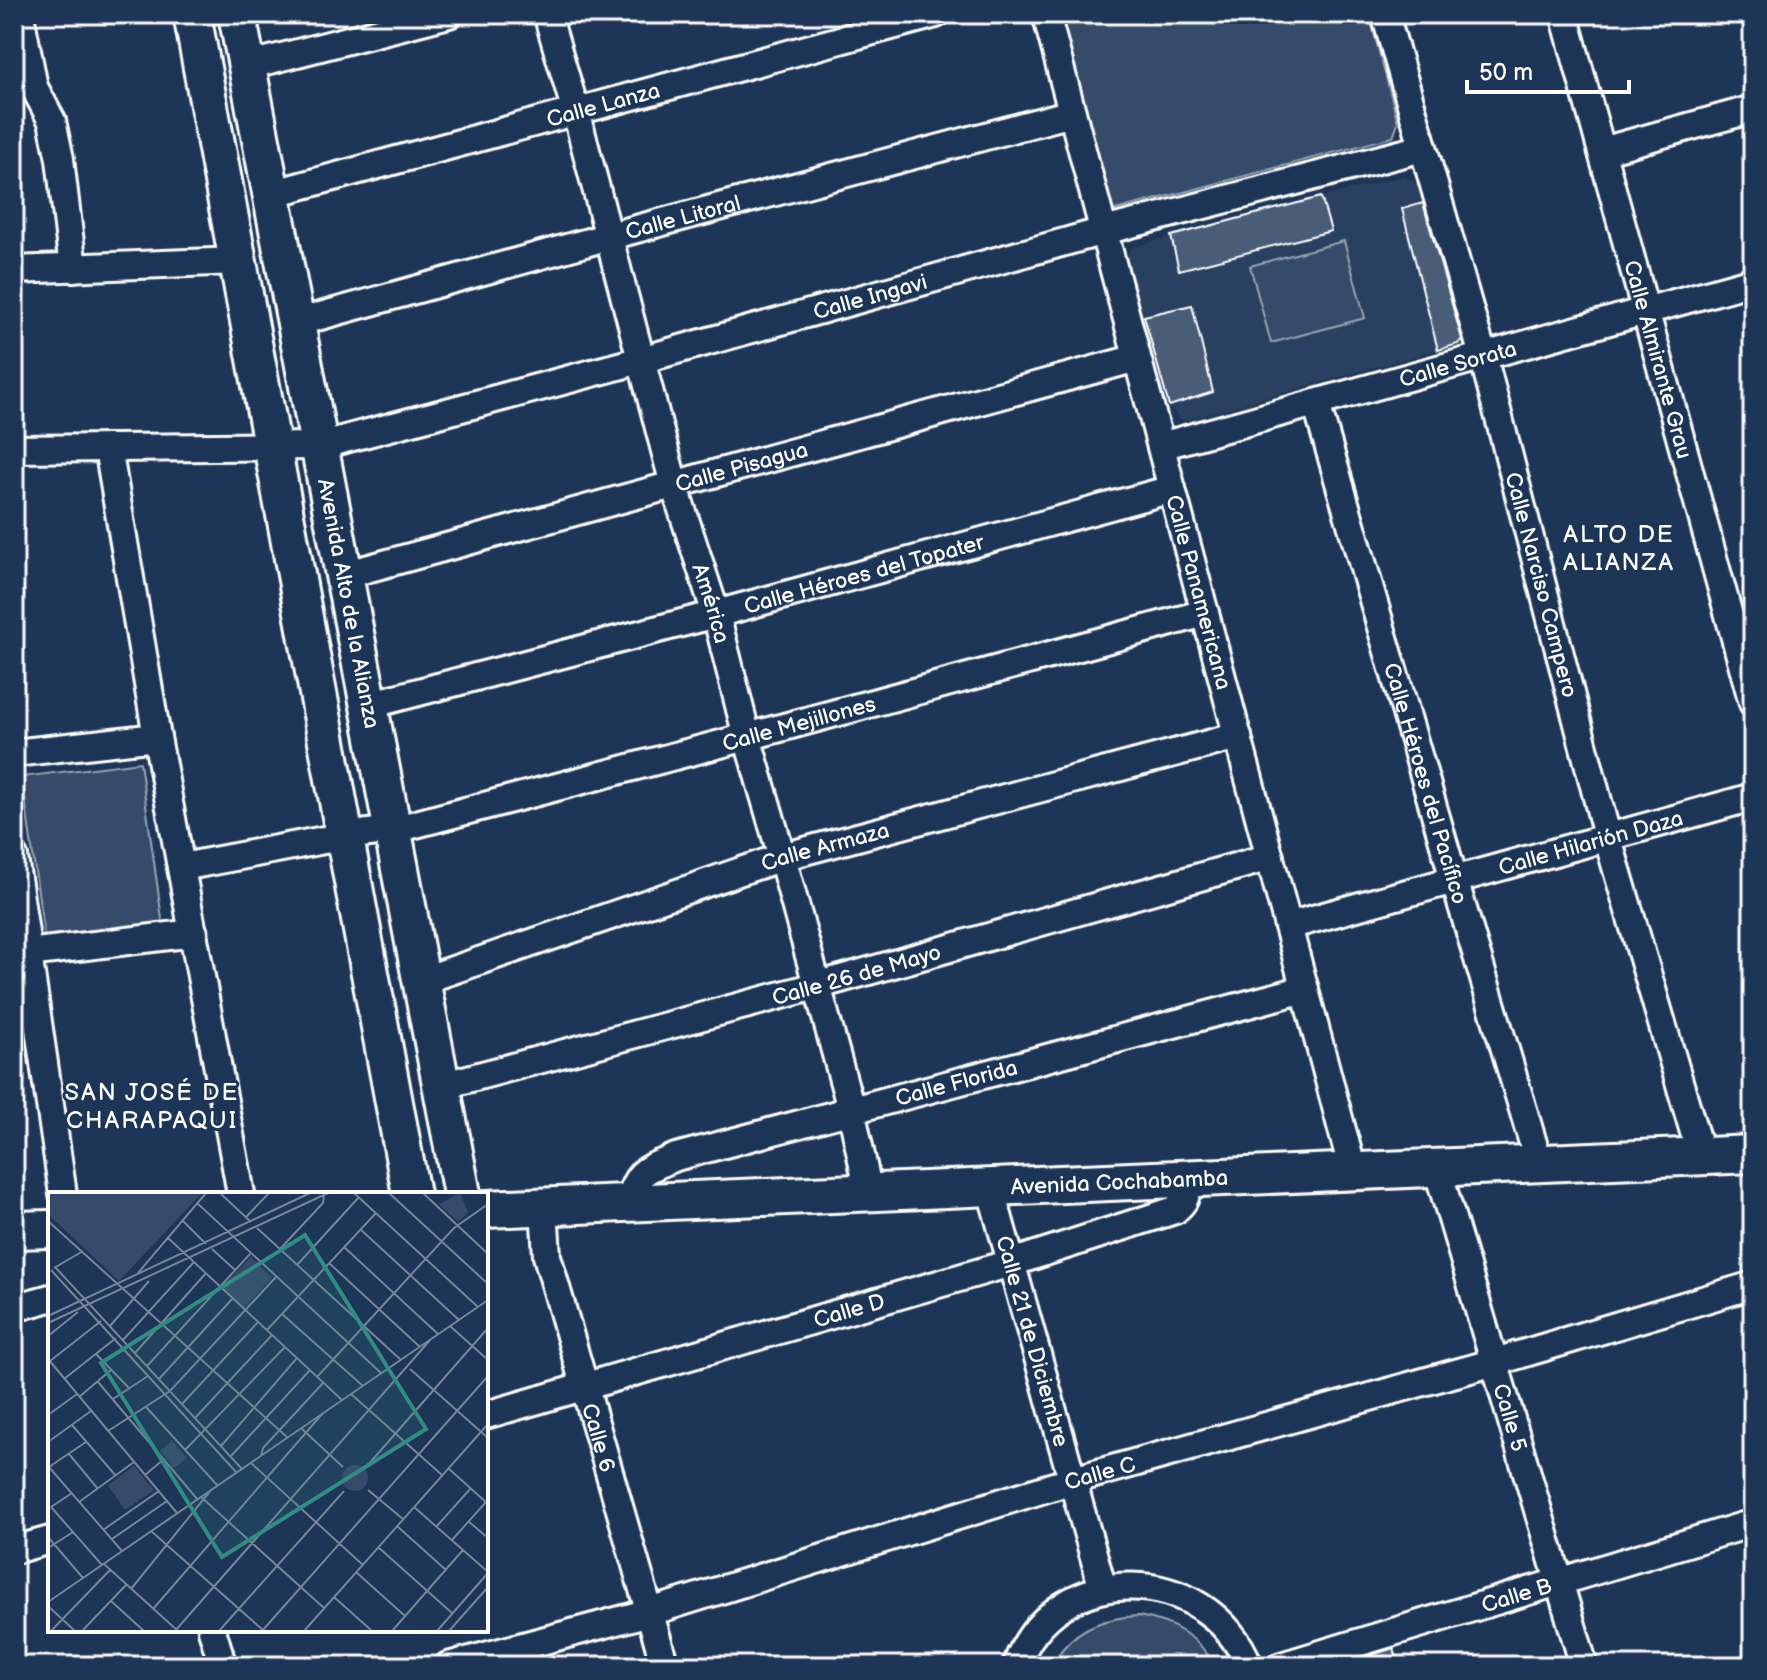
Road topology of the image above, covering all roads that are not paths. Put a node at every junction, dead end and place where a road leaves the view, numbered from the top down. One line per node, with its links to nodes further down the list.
1 (20, 14): 11 (street)
2 (192, 14): 20 (street, Avenida Alto de la Alianza)
3 (237, 14): 10 (street, Avenida Alto de la Alianza)
4 (449, 14): 10 (street)
5 (547, 14): 13 (street, América)
6 (936, 14): 13 (street, Calle Lanza)
7 (1046, 14): 14 (street, Calle Panamericana)
8 (1385, 14): 15 (street, Calle Narciso Campero)
9 (1564, 14): 16 (street, Calle Almirante Grau)
10 (247, 66): 17 (street, Avenida Alto de la Alianza)
11 (24, 88): 21 (street)
12 (1753, 109): 16 (street)
13 (576, 112): 17 (street, Calle Lanza); 19 (street, América)
14 (1072, 113): 18 (street, Calle Panamericana); 19 (street, Calle Litoral)
15 (1423, 148): 18 (street, Calle Ingavi); 26 (street, Calle Narciso Campero)
16 (1602, 151): 24 (street, Calle Almirante Grau)
17 (271, 194): 25 (street, Avenida Alto de la Alianza)
18 (1104, 231): 27 (street, Calle Panamericana); 28 (street, Calle Ingavi)
19 (610, 236): 25 (street, Calle Litoral); 28 (street, América)
20 (238, 261): 21 (street); 30 (street, Avenida Alto de la Alianza)
21 (73, 268): 22 (street)
22 (14, 270)
23 (1753, 281): 24 (street, Calle Sorata)
24 (1646, 311): 26 (street, Calle Sorata); 40 (street, Calle Almirante Grau)
25 (295, 323): 31 (street, Avenida Alto de la Alianza)
26 (1483, 356): 29 (street, Calle Sorata); 49 (street, Calle Narciso Campero)
27 (1137, 358): 32 (street, Calle Panamericana); 35 (street, Calle Pisagua)
28 (641, 360): 31 (street, Calle Ingavi); 35 (street, América)
29 (1316, 403): 32 (street, Calle Sorata); 54 (street, Calle Héroes del Pacífico)
30 (273, 446): 31 (street, Calle Ingavi); 33 (street, Calle Ingavi); 48 (street, Avenida Alto de la Alianza)
31 (319, 446): 37 (street, Avenida Alto de la Alianza)
32 (1161, 446): 36 (street, Calle Panamericana)
33 (108, 448): 34 (street, Calle Ingavi); 43 (street)
34 (14, 449)
35 (674, 485): 37 (street, Calle Pisagua); 39 (street, América)
36 (1172, 489): 38 (street, Calle Panamericana); 39 (street, Calle Héroes del Topater)
37 (344, 575): 41 (street, Avenida Alto de la Alianza)
38 (1205, 613): 42 (street, Calle Panamericana); 44 (street, Calle Mejillones)
39 (716, 614): 41 (street, Calle Héroes del Topater); 44 (street, América)
40 (1753, 703)
41 (369, 705): 47 (street, Avenida Alto de la Alianza)
42 (1238, 736): 51 (street, Calle Armaza); 52 (street, Calle Panamericana)
43 (157, 737): 45 (street); 53 (street)
44 (747, 737): 47 (street, Calle Mejillones); 51 (street, América)
45 (14, 753)
46 (1753, 797): 49 (street, Calle Hilarión Daza)
47 (393, 830): 48 (street, Calle Mejillones); 58 (street, Avenida Alto de la Alianza)
48 (345, 836): 53 (street, Calle Mejillones); 72 (street, Avenida Alto de la Alianza)
49 (1607, 836): 54 (street, Calle Hilarión Daza); 64 (street, Calle Narciso Campero)
50 (14, 857): 57 (street)
51 (782, 857): 58 (street, Calle Armaza); 59 (street, América)
52 (1270, 857): 55 (street, Calle Panamericana); 59 (street, Calle 26 de Mayo)
53 (182, 867): 56 (street)
54 (1454, 879): 55 (street, Calle Hilarión Daza); 65 (street, Calle Héroes del Pacífico)
55 (1288, 926): 60 (street, Calle Panamericana)
56 (194, 933): 57 (street); 71 (street)
57 (28, 953): 70 (street)
58 (421, 981): 61 (street, Avenida Alto de la Alianza)
59 (816, 986): 61 (street, Calle 26 de Mayo); 62 (street, América)
60 (1305, 989): 62 (street, Calle Florida); 67 (street, Calle Panamericana)
61 (441, 1086): 73 (street, Avenida Alto de la Alianza)
62 (851, 1109): 74 (street, América); 75 (street, Calle Florida)
63 (1753, 1154): 64 (street, Avenida Cochabamba)
64 (1701, 1156): 65 (street, Avenida Cochabamba)
65 (1539, 1163): 66 (street, Avenida Cochabamba)
66 (1437, 1168): 67 (street, Avenida Cochabamba); 84 (street, Calle 5)
67 (1353, 1171): 68 (street, Avenida Cochabamba)
68 (1186, 1179): 69 (street, Avenida Cochabamba); 80 (street, Calle D)
69 (990, 1187): 74 (street, Avenida Cochabamba); 80 (street, Calle 21 de Diciembre)
70 (63, 1192)
71 (241, 1192)
72 (411, 1192)
73 (462, 1192)
74 (869, 1193): 75 (street, Avenida Cochabamba)
75 (630, 1203): 76 (street, Avenida Cochabamba)
76 (544, 1207): 77 (street, Avenida Cochabamba); 85 (street, Calle 6)
77 (488, 1209)
78 (48, 1229): 79 (street)
79 (14, 1230)
80 (1011, 1263): 85 (street, Calle D); 87 (street, Calle 21 de Diciembre)
81 (1753, 1285): 84 (street, Calle C)
82 (48, 1299): 83 (street)
83 (14, 1308)
84 (1495, 1362): 87 (street, Calle C); 91 (street, Calle 5)
85 (584, 1386): 86 (street, Calle D); 93 (street, Calle 6)
86 (488, 1414)
87 (1073, 1480): 92 (street, Calle 21 de Diciembre); 93 (street, Calle C)
88 (1753, 1523): 91 (street, Calle B)
89 (48, 1541): 90 (street)
90 (14, 1550)
91 (1559, 1581): 100 (street, Calle B); 101 (street, Calle 5)
92 (1103, 1589): 98 (street); 99 (street)
93 (650, 1612): 96 (street, Calle C); 97 (street, Calle 6)
94 (213, 1632): 95 (street)
95 (223, 1666)
96 (448, 1666)
97 (665, 1666)
98 (1016, 1666)
99 (1249, 1666)
100 (1281, 1666)
101 (1584, 1666)

